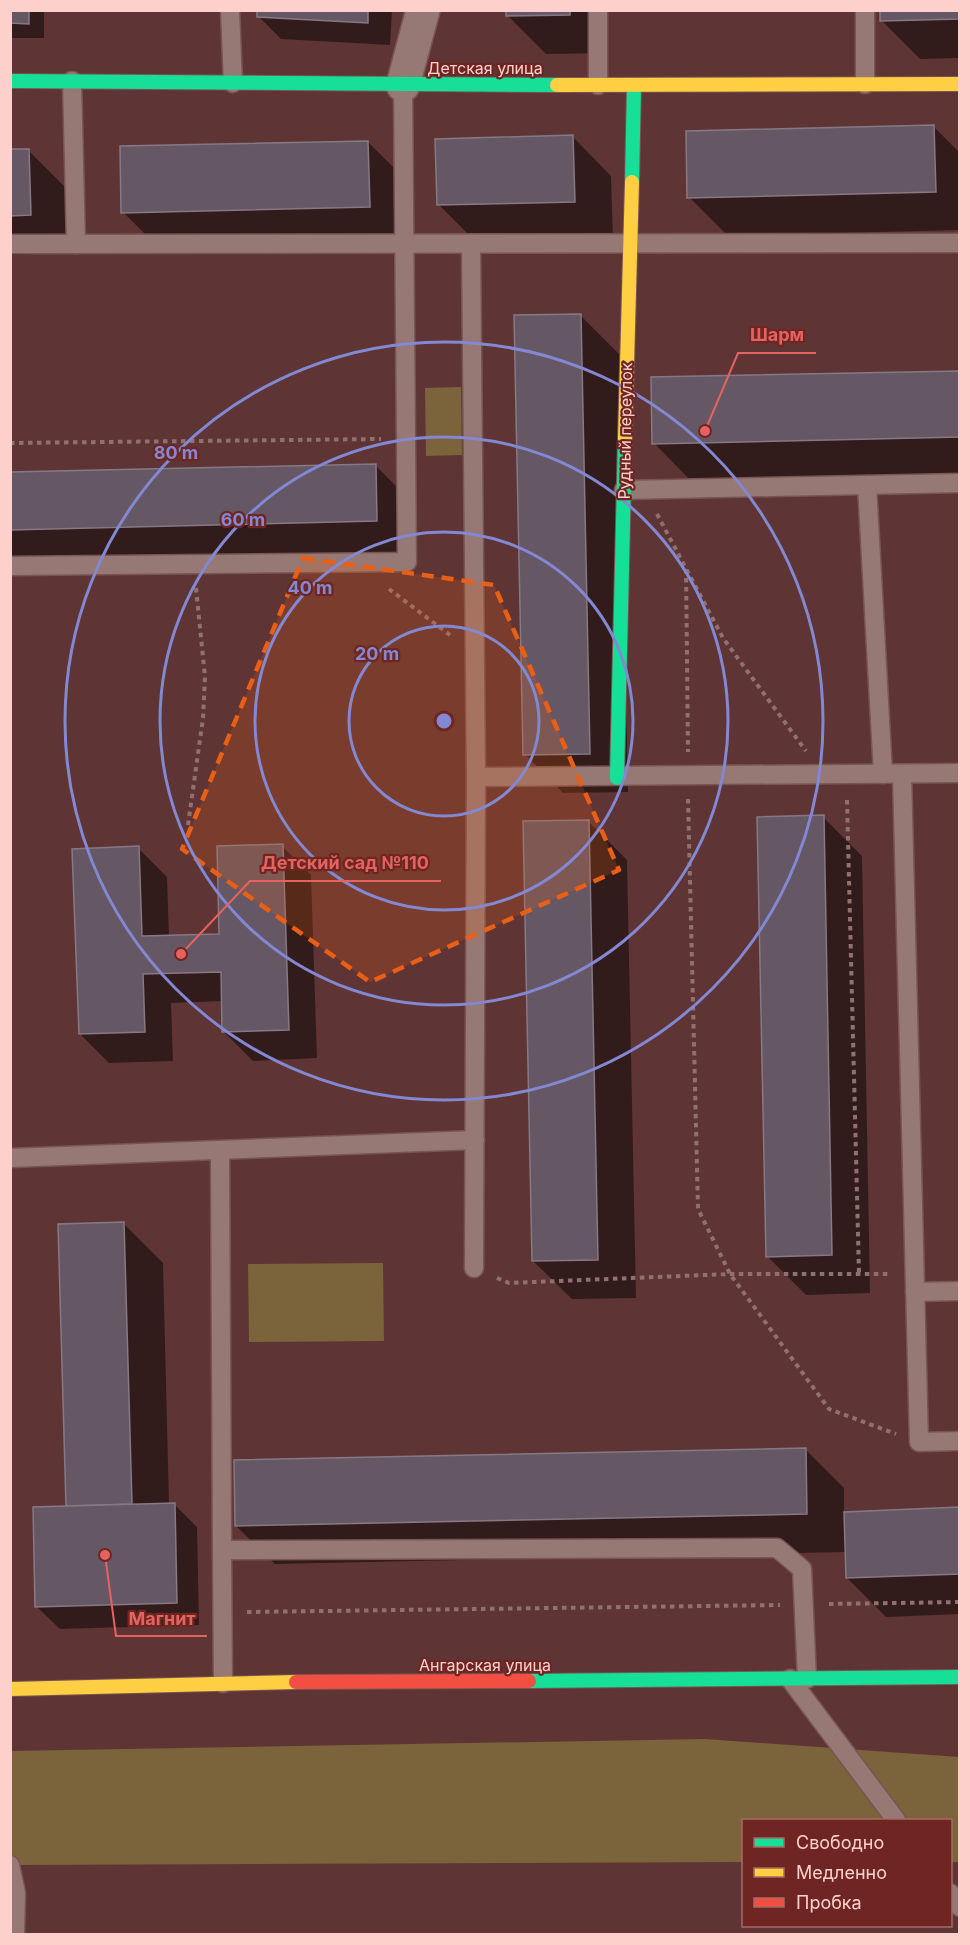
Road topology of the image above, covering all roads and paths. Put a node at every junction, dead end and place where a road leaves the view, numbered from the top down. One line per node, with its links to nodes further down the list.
1 (230, 10): 7 (lane)
2 (423, 10): 10 (street)
3 (598, 10): 11 (lane)
4 (865, 10): 8 (lane)
5 (10, 81): 6 (street, Детская улица)
6 (72, 81): 7 (street, Детская улица); 16 (lane)
7 (233, 83): 10 (street, Детская улица)
8 (865, 84): 9 (street, Детская улица); 12 (street, Детская улица)
9 (960, 84)
10 (403, 85): 11 (street, Детская улица); 17 (lane)
11 (598, 85): 12 (street, Детская улица)
12 (634, 85): 13 (street, Рудный переулок)
13 (630, 243): 14 (lane); 18 (lane); 23 (street, Рудный переулок)
14 (960, 243)
15 (10, 244): 16 (lane)
16 (76, 244): 17 (lane)
17 (404, 244): 18 (lane); 19 (lane)
18 (471, 244): 31 (lane)
19 (406, 439): 20 (path); 25 (lane)
20 (10, 443)
21 (960, 483): 22 (lane)
22 (867, 485): 24 (lane); 33 (lane)
23 (624, 490): 24 (lane); 39 (street, Рудный переулок)
24 (644, 490): 27 (path)
25 (194, 564): 26 (lane); 29 (path)
26 (10, 566)
27 (687, 569): 35 (path); 37 (path)
28 (379, 589): 31 (path)
29 (196, 592): 30 (path); 40 (path)
30 (208, 592)
31 (475, 654): 38 (lane)
32 (960, 773): 34 (lane)
33 (883, 774): 34 (lane); 36 (lane)
34 (902, 774): 47 (lane)
35 (824, 775): 36 (lane); 37 (lane)
36 (846, 775): 46 (path)
37 (688, 776): 39 (lane); 45 (path)
38 (476, 777): 39 (lane); 41 (lane)
39 (617, 778)
40 (188, 825)
41 (475, 1140): 42 (lane); 44 (lane)
42 (220, 1150): 43 (lane); 51 (lane)
43 (10, 1158)
44 (474, 1268): 45 (path)
45 (730, 1274): 46 (path); 50 (path)
46 (859, 1274): 47 (path)
47 (915, 1283): 48 (lane); 50 (lane)
48 (960, 1291)
49 (960, 1441): 50 (lane)
50 (919, 1442)
51 (222, 1550): 53 (lane); 54 (lane)
52 (960, 1602): 53 (path)
53 (804, 1605): 54 (path); 56 (lane)
54 (222, 1612): 57 (lane)
55 (960, 1677): 56 (street, Ангарская улица)
56 (798, 1679): 57 (street, Ангарская улица); 59 (lane)
57 (223, 1683): 58 (street, Ангарская улица)
58 (10, 1689)
59 (895, 1819)
60 (10, 1865): 61 (lane)
61 (15, 1935)

